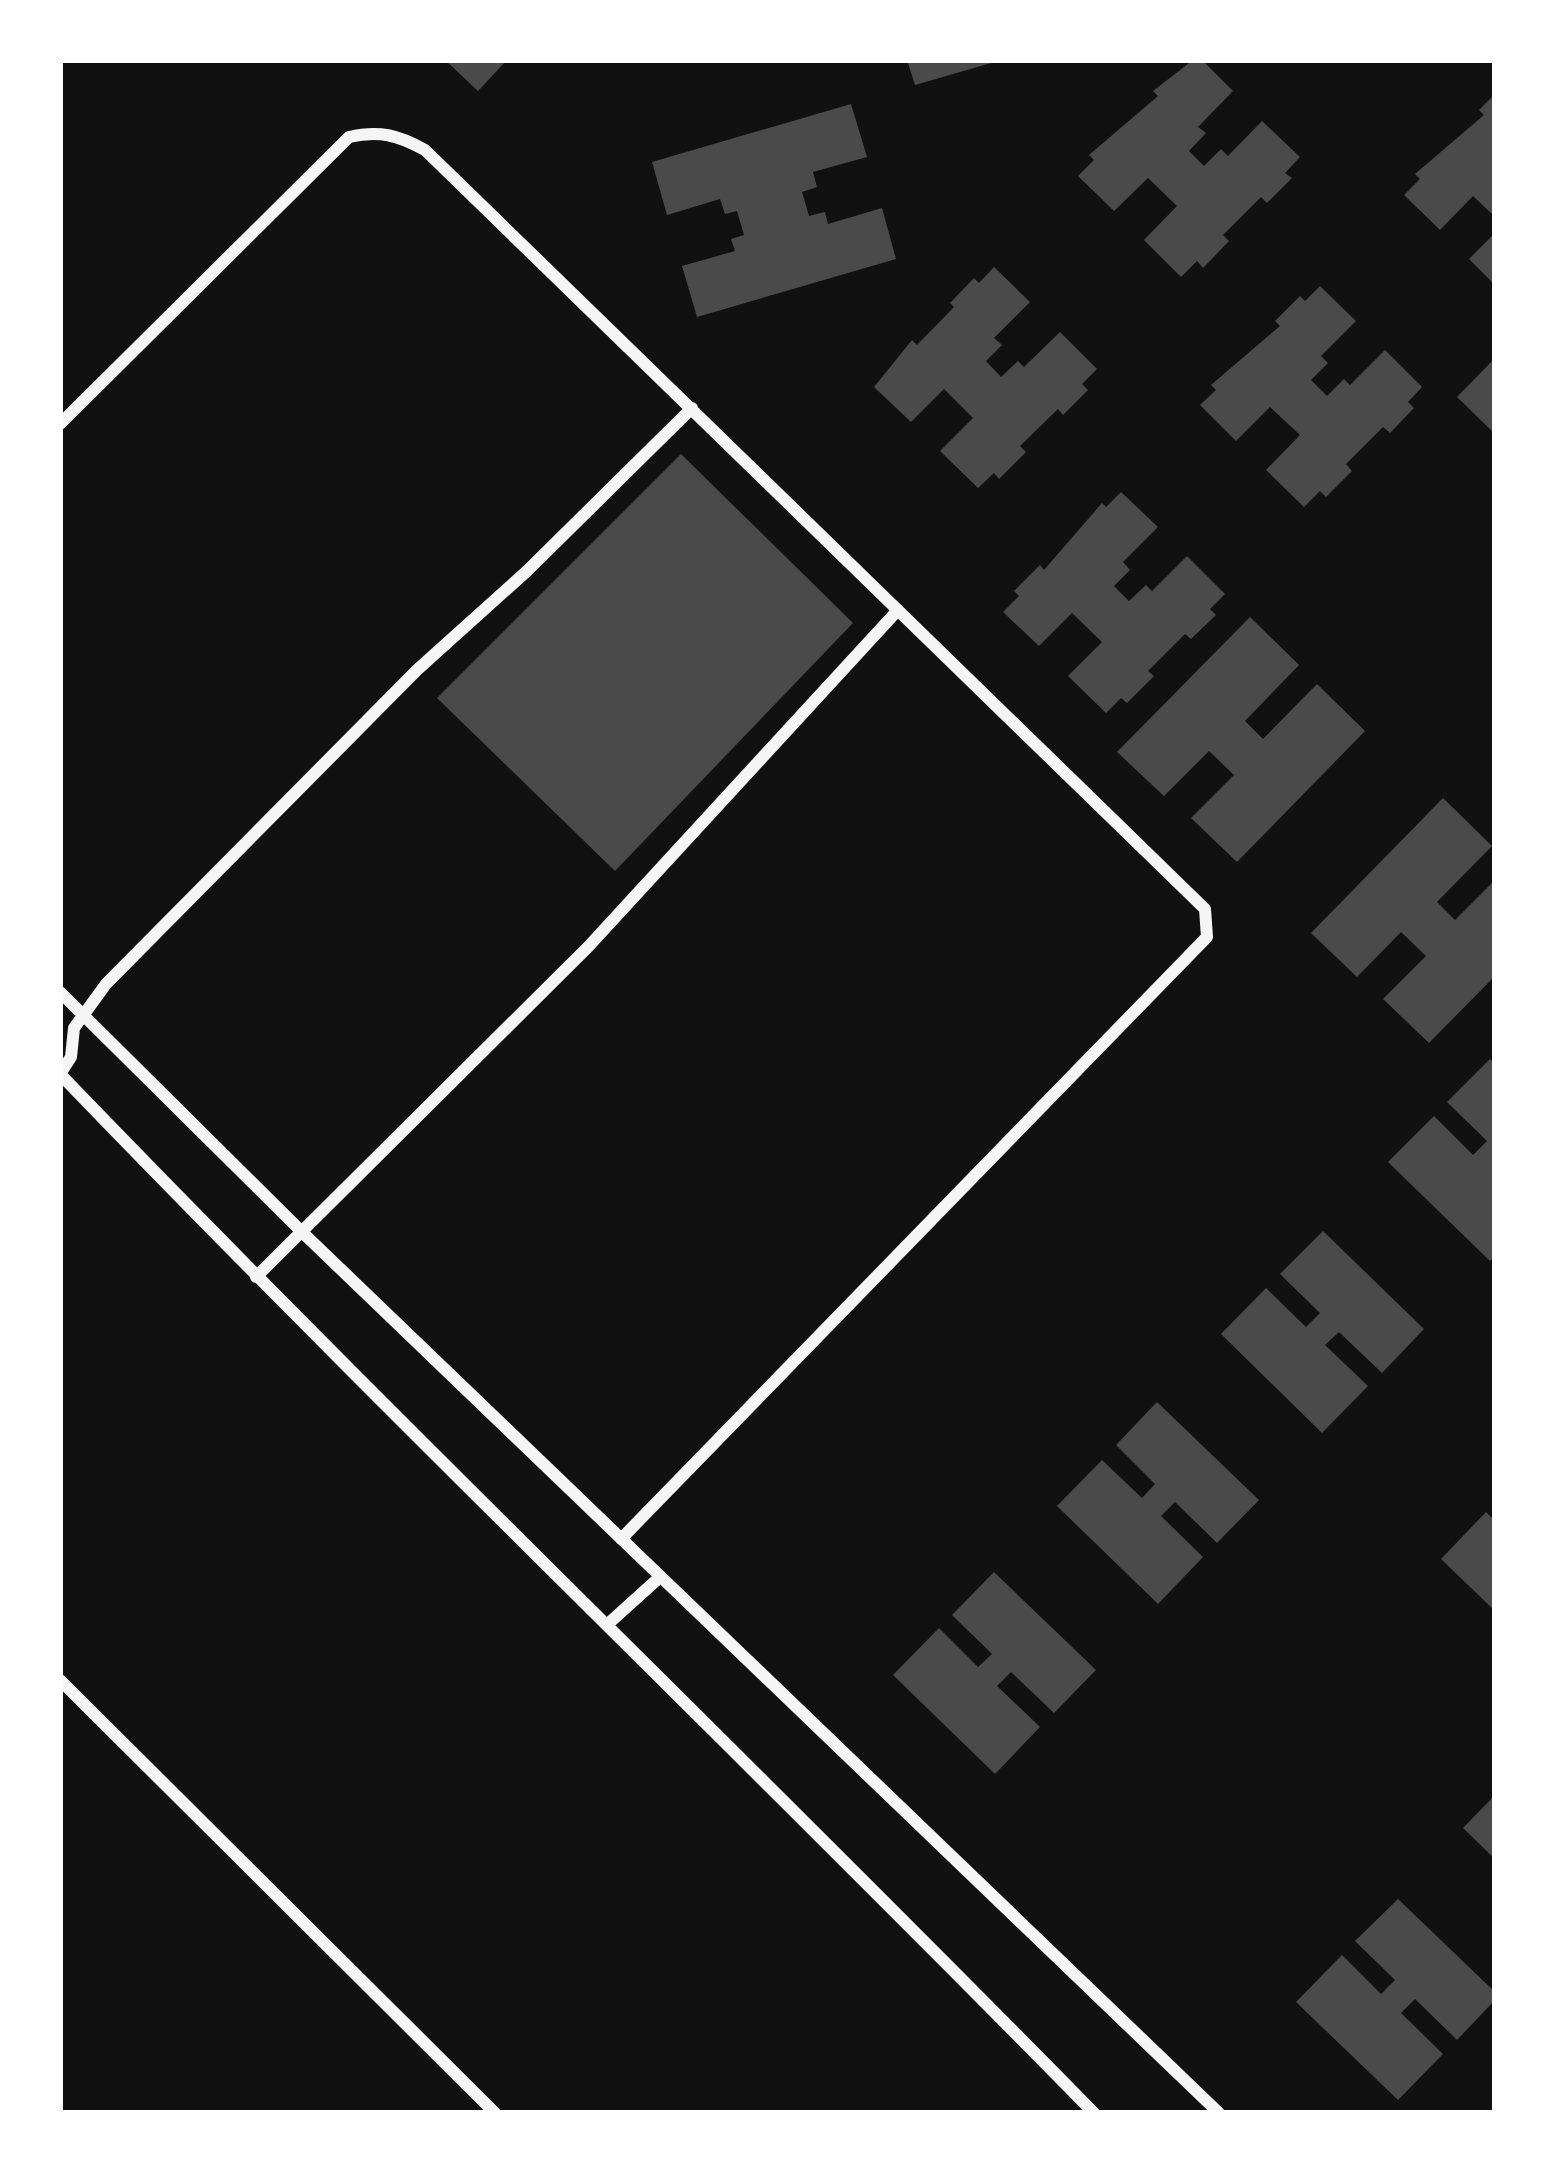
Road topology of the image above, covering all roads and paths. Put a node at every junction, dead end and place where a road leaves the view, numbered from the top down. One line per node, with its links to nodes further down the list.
1 (692, 408): 2 (street); 3 (street); 5 (street)
2 (60, 424)
3 (898, 610): 7 (street); 9 (street)
4 (60, 992): 5 (street)
5 (83, 1014): 6 (street); 7 (street)
6 (60, 1074): 8 (street)
7 (302, 1232): 8 (street); 9 (street)
8 (256, 1277): 11 (street)
9 (621, 1539): 10 (street)
10 (660, 1577): 11 (street); 15 (street)
11 (609, 1622): 14 (street)
12 (60, 1680): 13 (street)
13 (495, 2113)
14 (1094, 2113)
15 (1220, 2113)

